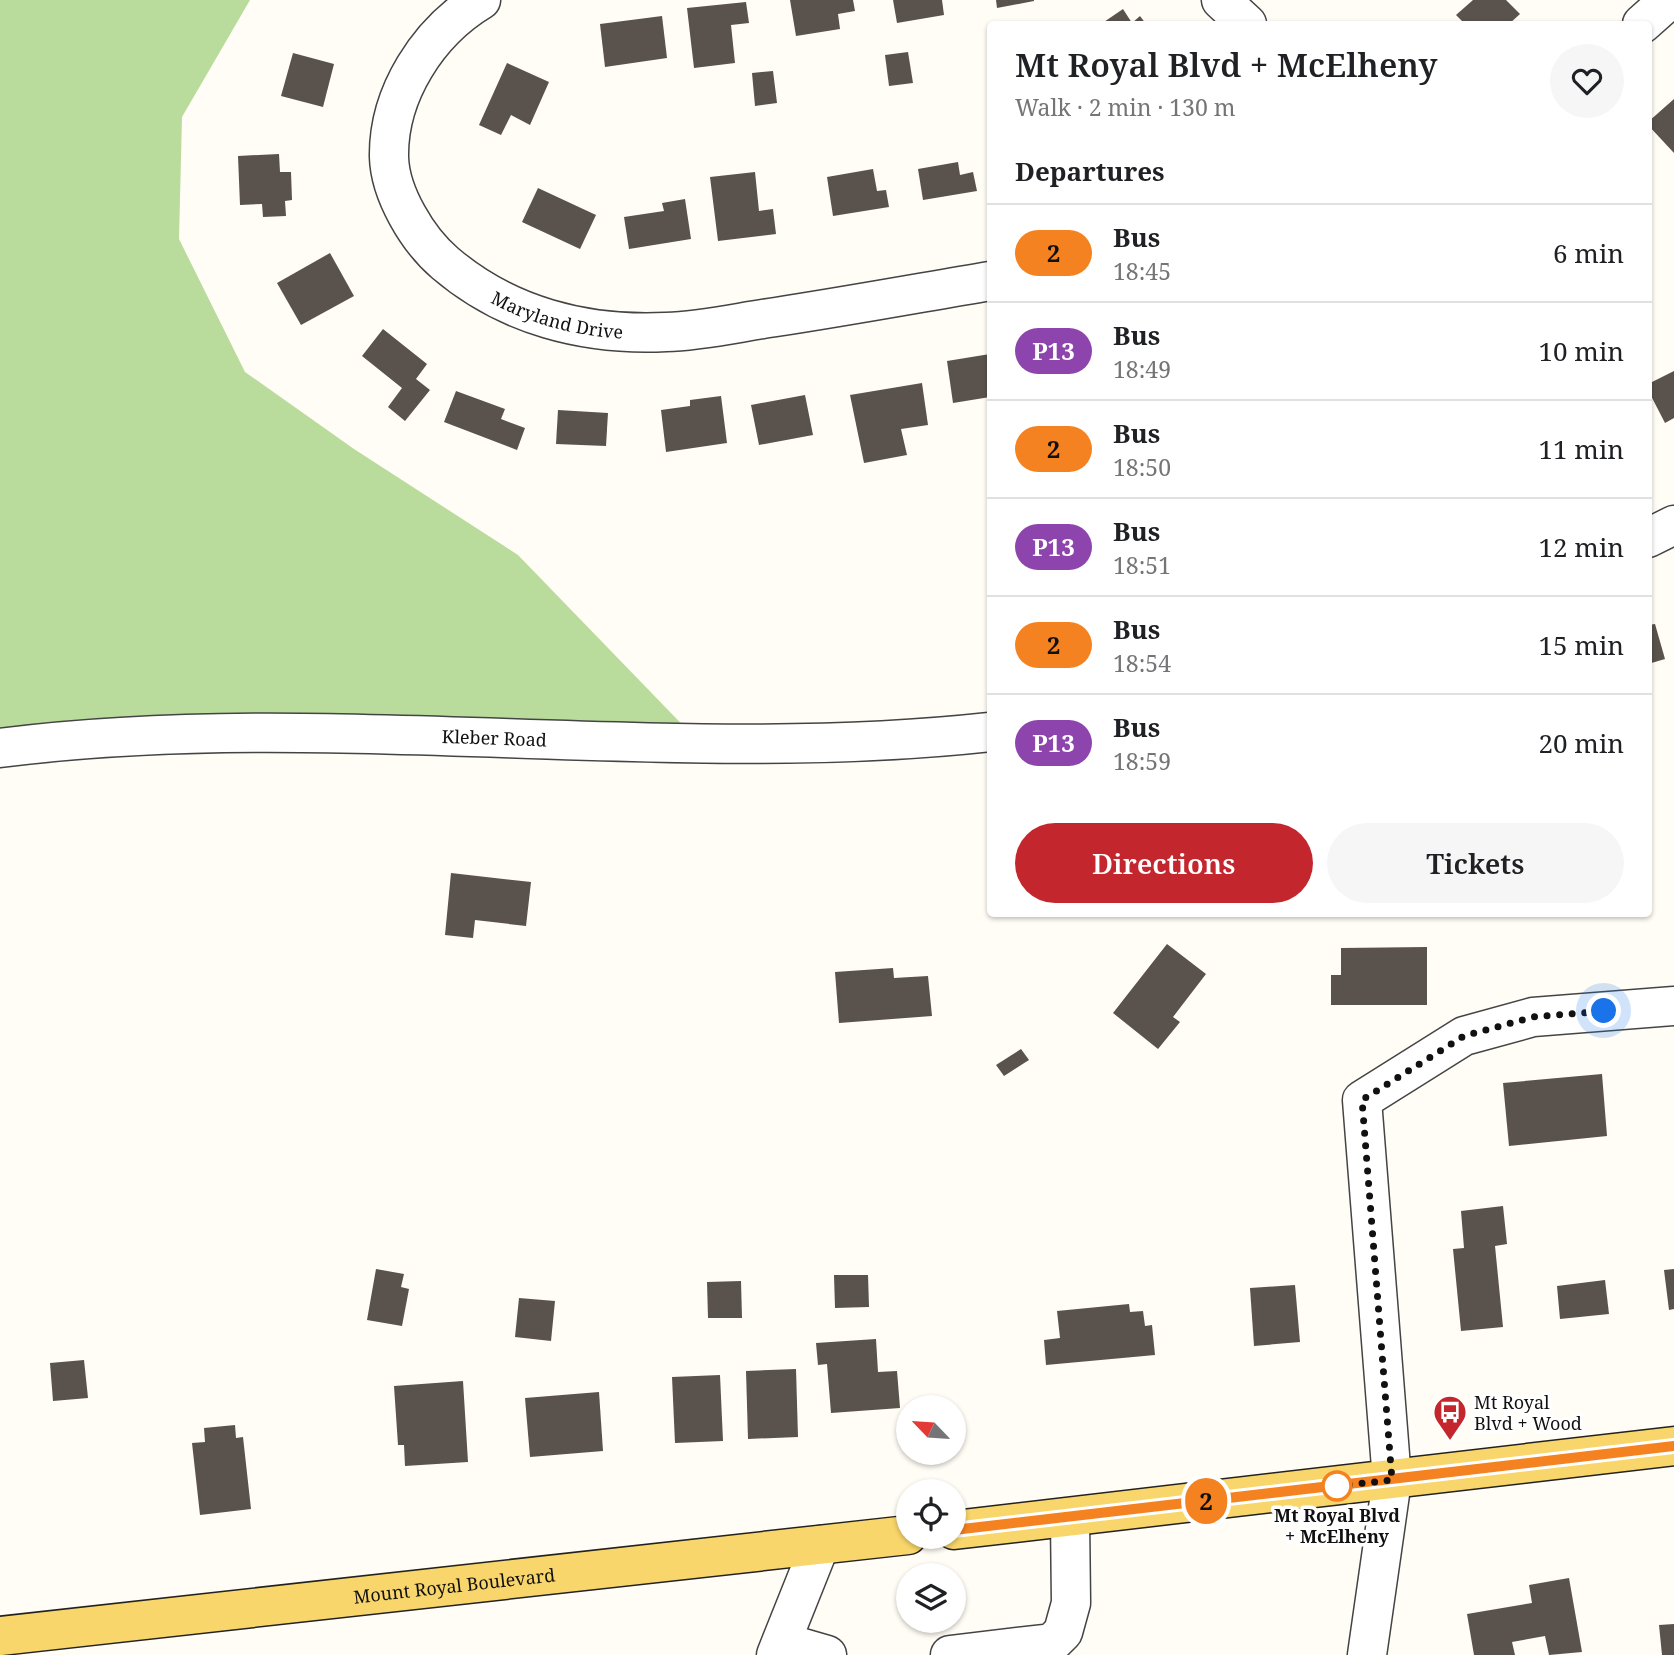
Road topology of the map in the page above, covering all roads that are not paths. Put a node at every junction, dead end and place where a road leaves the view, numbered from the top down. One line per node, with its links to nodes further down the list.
1 (481, 0): 6 (street, Maryland Drive)
2 (1221, 0): 4 (street)
3 (1669, 0): 5 (street)
4 (1244, 21)
5 (1645, 21)
6 (987, 282)
7 (1674, 525): 8 (street)
8 (1652, 536)
9 (987, 732): 10 (street, Kleber Road)
10 (0, 748)
11 (1674, 1006): 13 (street)
12 (1674, 1446): 13 (main road)
13 (1392, 1480): 14 (main road); 22 (street)
14 (1070, 1518): 15 (main road); 21 (street)
15 (966, 1529)
16 (896, 1536): 17 (main road, Mount Royal Boulevard)
17 (820, 1545): 18 (main road, Mount Royal Boulevard); 19 (street)
18 (0, 1636)
19 (779, 1648): 20 (street)
20 (827, 1655)
21 (950, 1655)
22 (1367, 1655)

